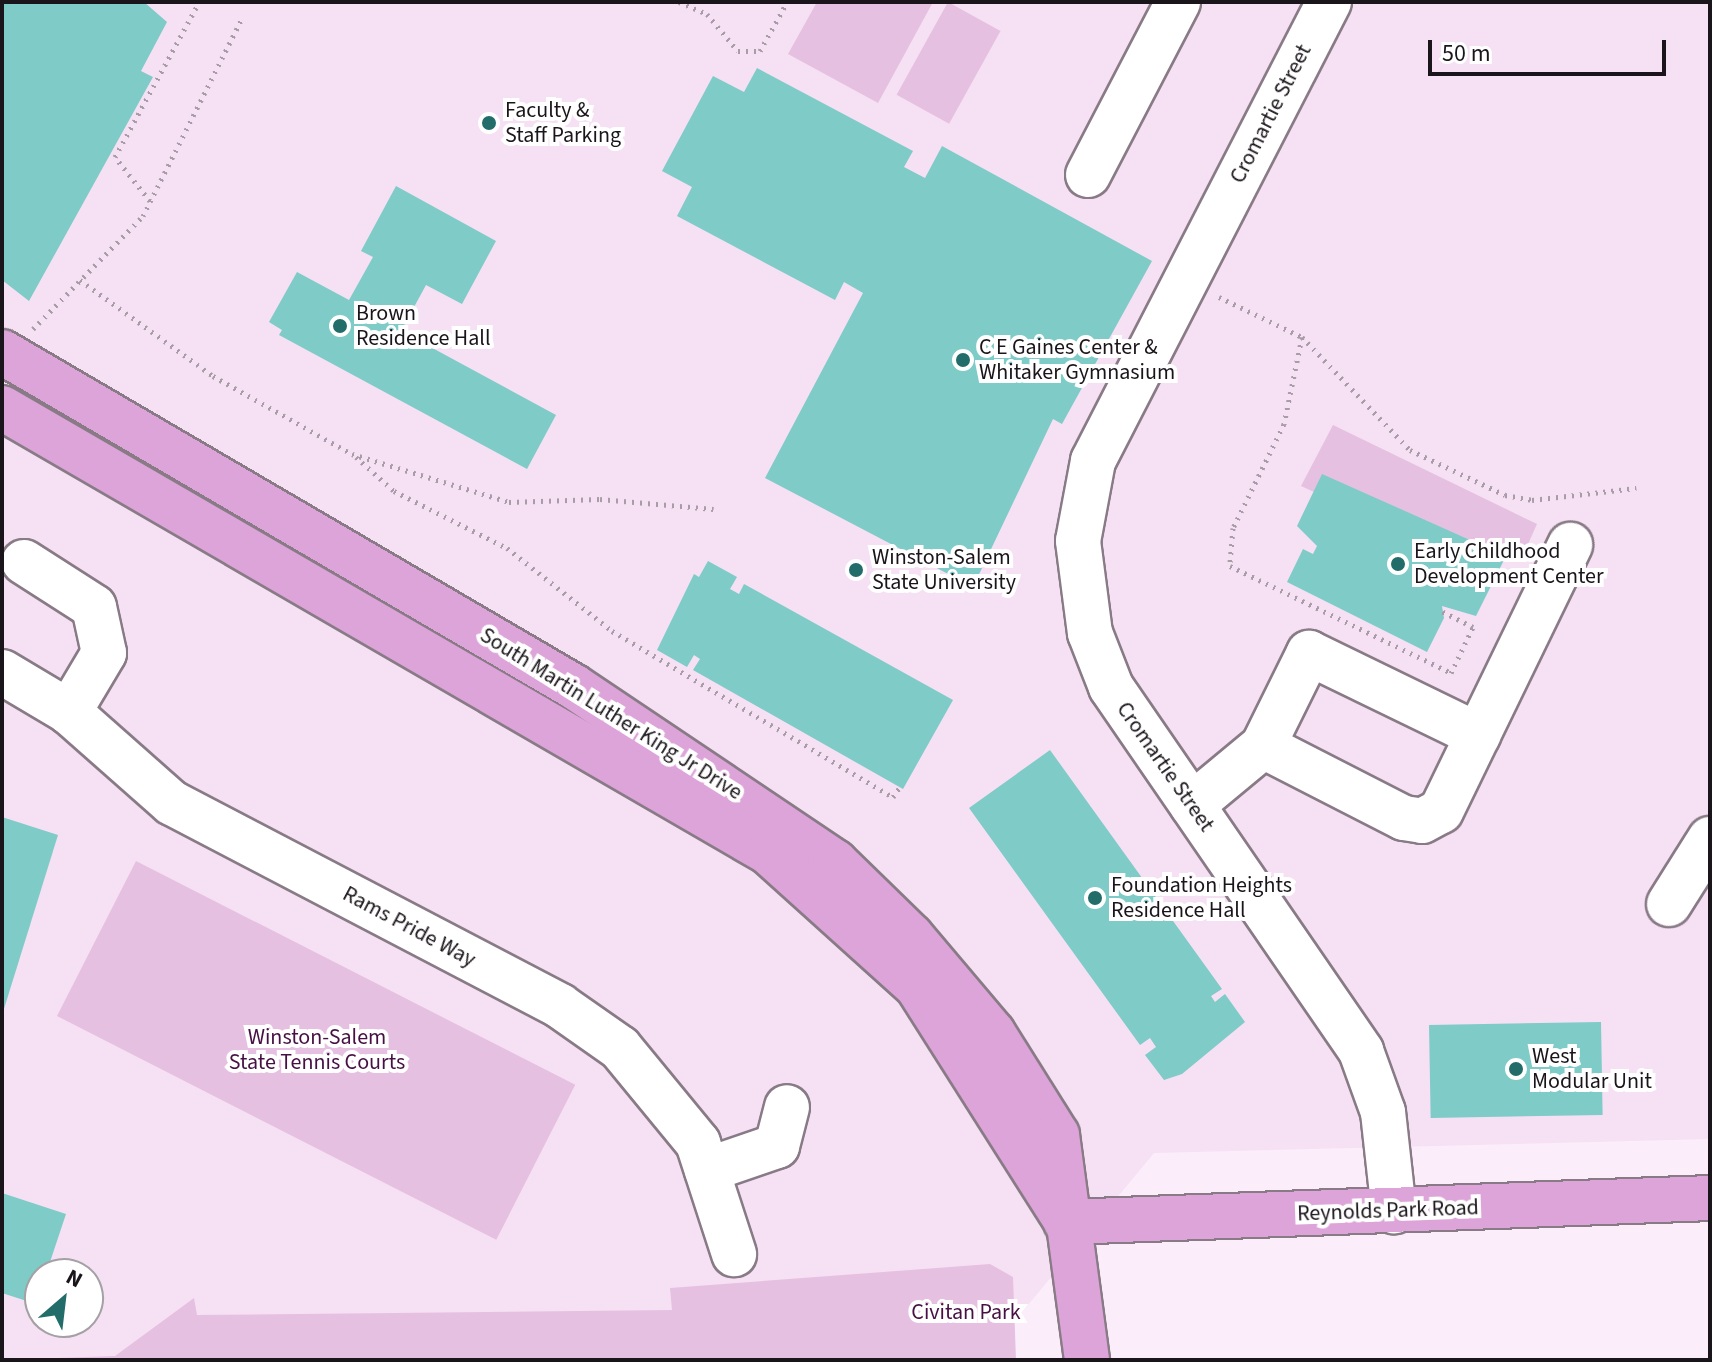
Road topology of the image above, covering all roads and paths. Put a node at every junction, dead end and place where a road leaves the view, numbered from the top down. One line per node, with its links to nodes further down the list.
1 (199, 2): 8 (path)
2 (679, 2): 3 (path)
3 (787, 2)
4 (1178, 2): 7 (street)
5 (1329, 2): 25 (street, Cromartie Street)
6 (242, 18): 8 (path)
7 (1088, 175)
8 (150, 201): 9 (path)
9 (80, 280): 12 (path); 14 (path)
10 (1213, 294): 11 (path)
11 (1302, 337): 15 (path); 19 (path)
12 (16, 342): 32 (main road, South Martin Luther King Jr Drive)
13 (2, 408): 32 (main road, South Martin Luther King Jr Drive)
14 (352, 454): 16 (path); 24 (path)
15 (1636, 488)
16 (714, 509)
17 (1570, 545): 22 (street)
18 (24, 562): 21 (street)
19 (1440, 610)
20 (2, 672): 21 (street, Rams Pride Way)
21 (69, 712): 29 (street, Rams Pride Way)
22 (1478, 735): 23 (street); 23 (street)
23 (1263, 746): 25 (street)
24 (900, 787)
25 (1192, 805): 31 (street, Cromartie Street)
26 (1710, 839): 27 (street)
27 (1669, 904)
28 (787, 1107): 29 (street)
29 (707, 1170): 33 (street, Rams Pride Way)
30 (1710, 1198): 31 (main road, Reynolds Park Road)
31 (1394, 1211): 32 (main road, Reynolds Park Road)
32 (1066, 1222): 34 (main road, South Martin Luther King Jr Drive)
33 (734, 1254)
34 (1087, 1360)

